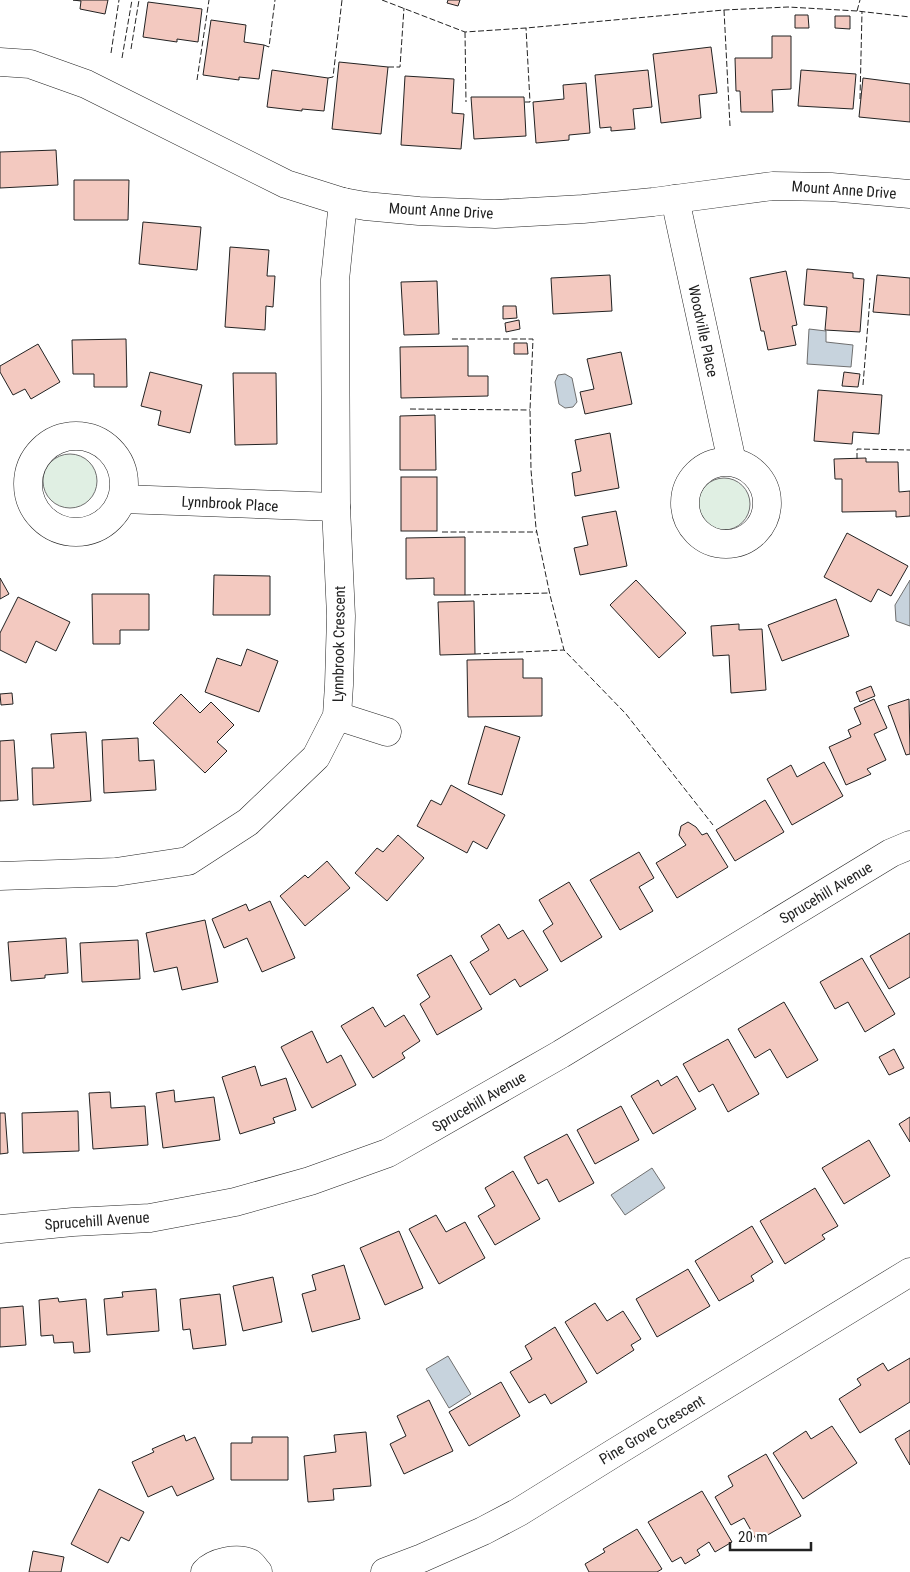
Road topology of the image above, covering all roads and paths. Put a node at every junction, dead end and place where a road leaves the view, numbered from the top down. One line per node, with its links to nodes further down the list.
1 (0, 62): 4 (street, Mount Anne Drive)
2 (910, 194): 3 (street, Mount Anne Drive)
3 (675, 199): 4 (street, Mount Anne Drive); 5 (street, Woodville Place)
4 (342, 202): 7 (street, Lynnbrook Crescent)
5 (732, 462)
6 (123, 499): 7 (street, Lynnbrook Place)
7 (336, 507): 8 (street, Lynnbrook Crescent)
8 (337, 716): 9 (street); 11 (street, Lynnbrook Crescent)
9 (387, 732)
10 (910, 845): 12 (street, Sprucehill Avenue)
11 (0, 876)
12 (0, 1229)
13 (910, 1272): 16 (street, Pine Grove Crescent)
14 (205, 1572): 15 (street)
15 (258, 1572)
16 (385, 1572)

